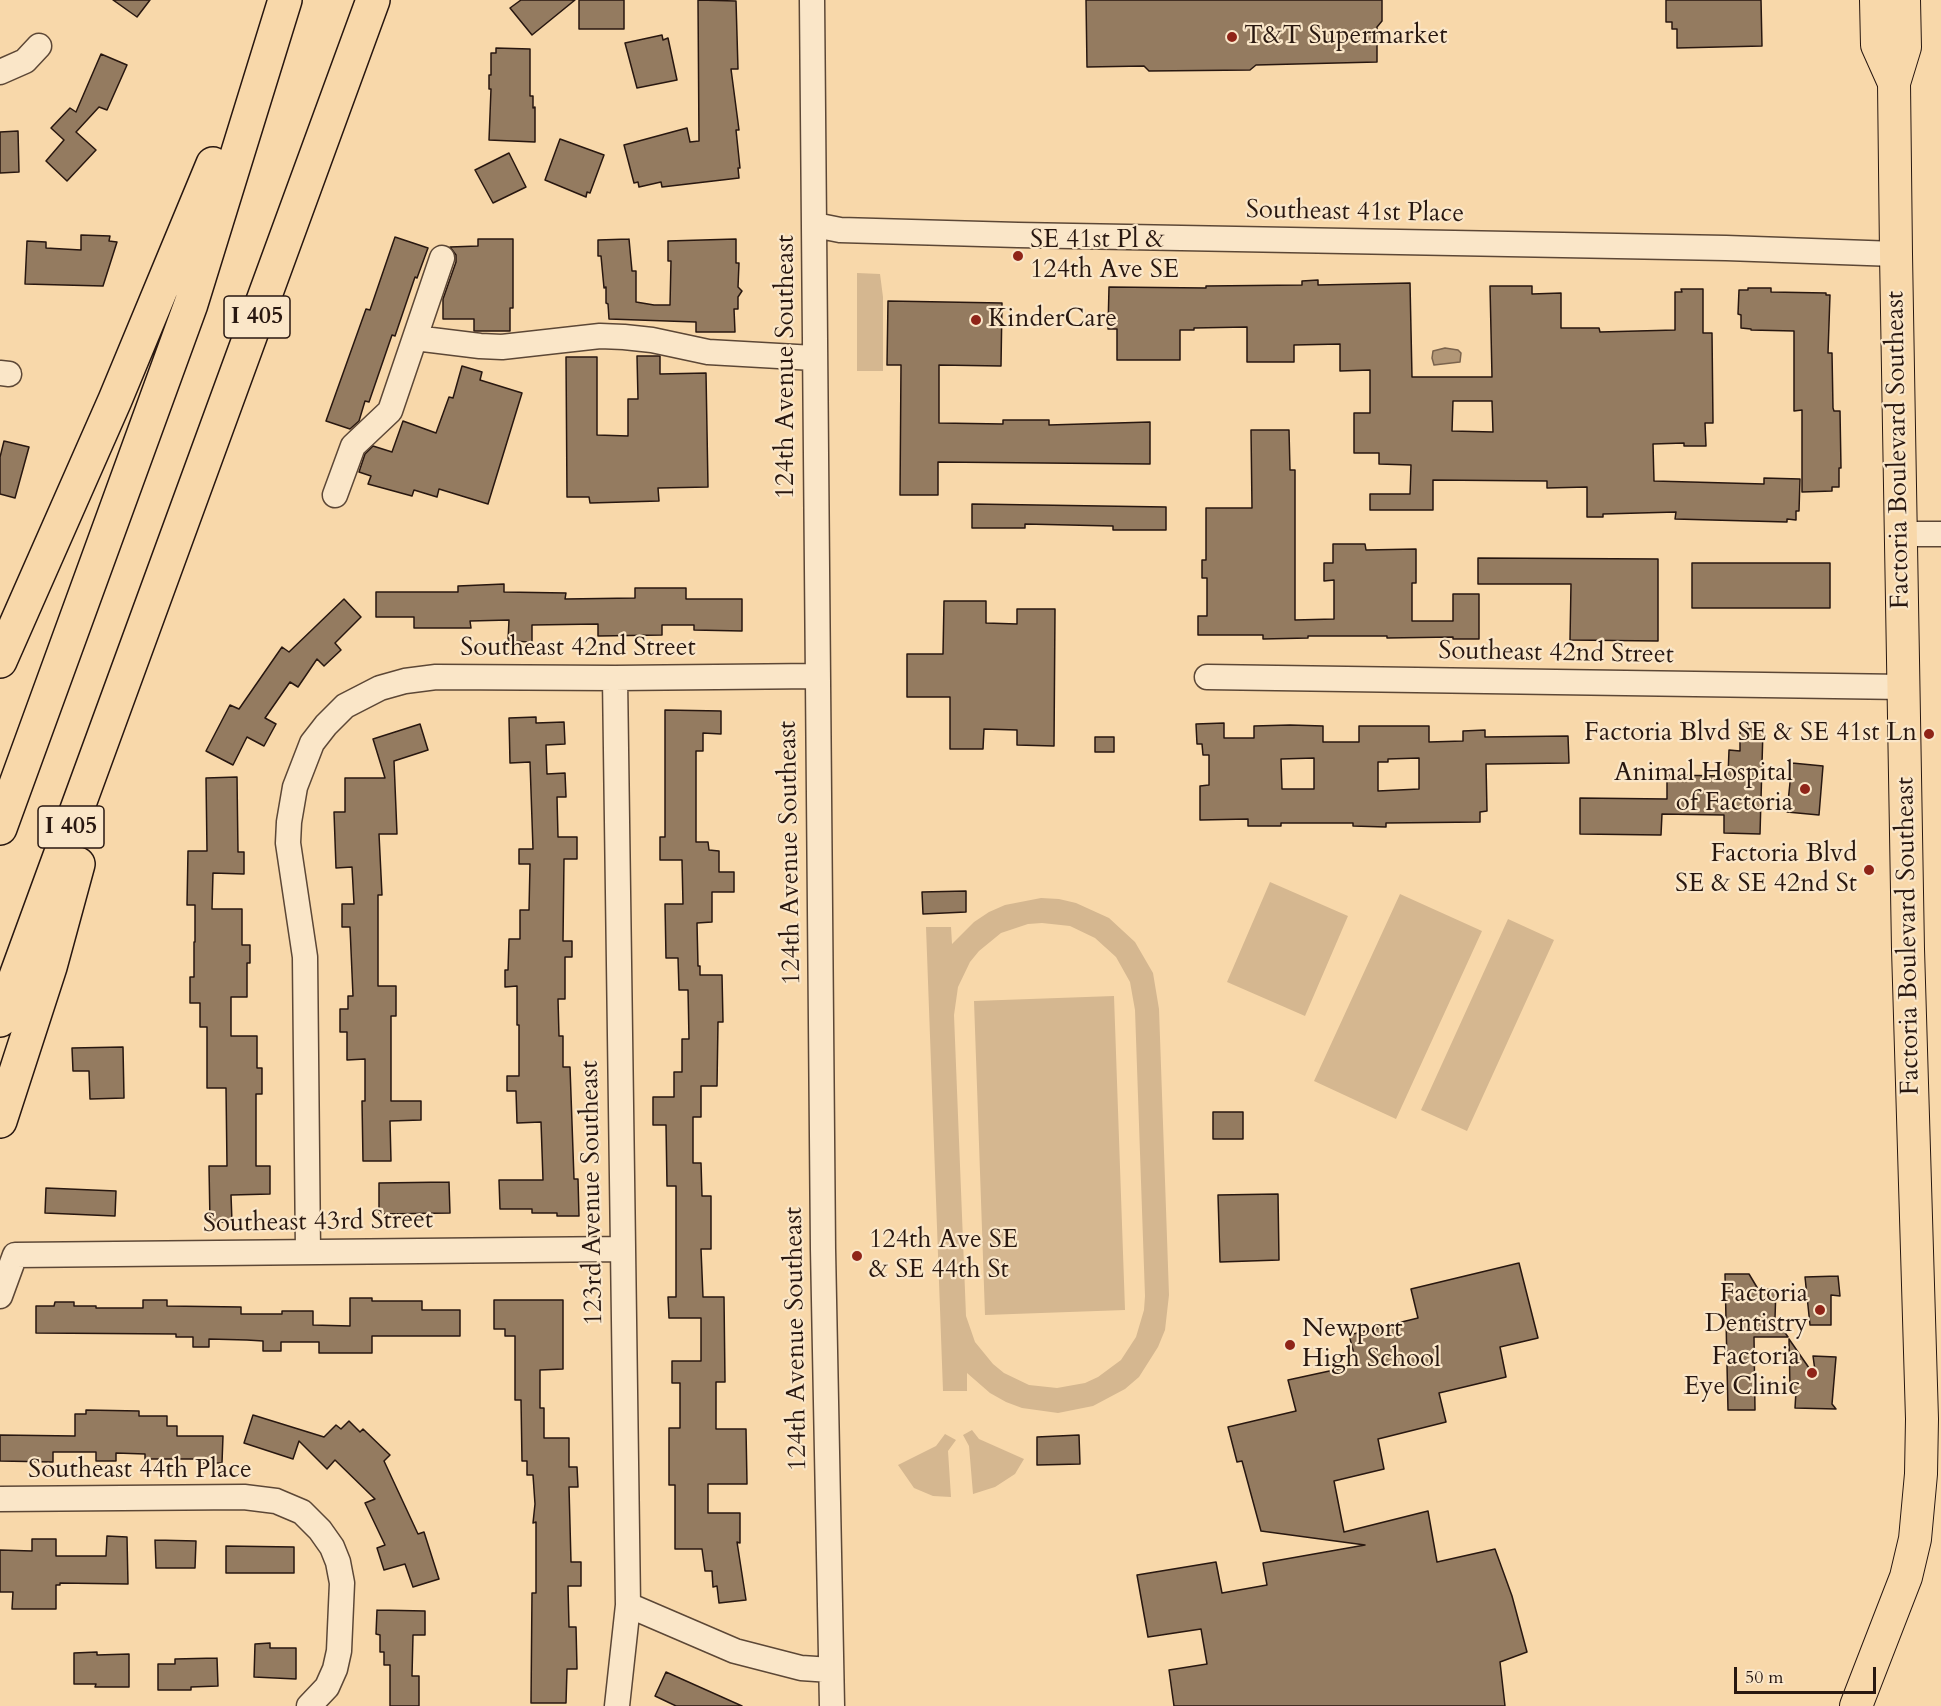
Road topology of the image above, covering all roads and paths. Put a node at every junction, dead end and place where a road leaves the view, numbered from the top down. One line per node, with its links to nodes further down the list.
1 (277, 0): 19 (highway)
2 (285, 0): 24 (highway, I 405)
3 (373, 0): 18 (highway, I 405)
4 (812, 0): 10 (street, 124th Avenue Southeast)
5 (1876, 0): 9 (main road, Factoria Boulevard Southeast)
6 (1904, 0): 9 (main road, Factoria Boulevard Southeast)
7 (39, 46): 8 (street)
8 (0, 72)
9 (1894, 83): 11 (main road, Factoria Boulevard Southeast)
10 (814, 225): 11 (street, Southeast 41st Place); 14 (street, 124th Avenue Southeast)
11 (1896, 254): 16 (main road, Factoria Boulevard Southeast)
12 (442, 258): 13 (street)
13 (415, 338): 14 (street); 15 (street)
14 (814, 358): 20 (street, 124th Avenue Southeast)
15 (335, 495)
16 (1901, 534): 17 (street); 23 (main road, Factoria Boulevard Southeast)
17 (1941, 534)
18 (142, 634): 25 (highway, I 405); 26 (highway)
19 (0, 660)
20 (817, 676): 22 (street, Southeast 42nd Street); 35 (street, 124th Avenue Southeast)
21 (1207, 677): 23 (street, Southeast 42nd Street)
22 (615, 678): 27 (street, 123rd Avenue Southeast); 28 (street, Southeast 42nd Street)
23 (1904, 687): 30 (main road, Factoria Boulevard Southeast)
24 (0, 828)
25 (0, 1020)
26 (0, 1121)
27 (622, 1250): 28 (street, Southeast 43rd Street); 34 (street, 123rd Avenue Southeast)
28 (308, 1252): 29 (street, Southeast 43rd Street)
29 (0, 1296)
30 (1932, 1437): 33 (main road, Factoria Boulevard Southeast)
31 (1941, 1485): 33 (main road)
32 (0, 1498): 36 (street, Southeast 44th Place)
33 (1915, 1539): 39 (main road, Factoria Boulevard Southeast)
34 (628, 1605): 35 (street); 37 (street, 123rd Avenue Southeast)
35 (831, 1670): 38 (street, 124th Avenue Southeast)
36 (309, 1706)
37 (617, 1706)
38 (832, 1706)
39 (1856, 1706)

